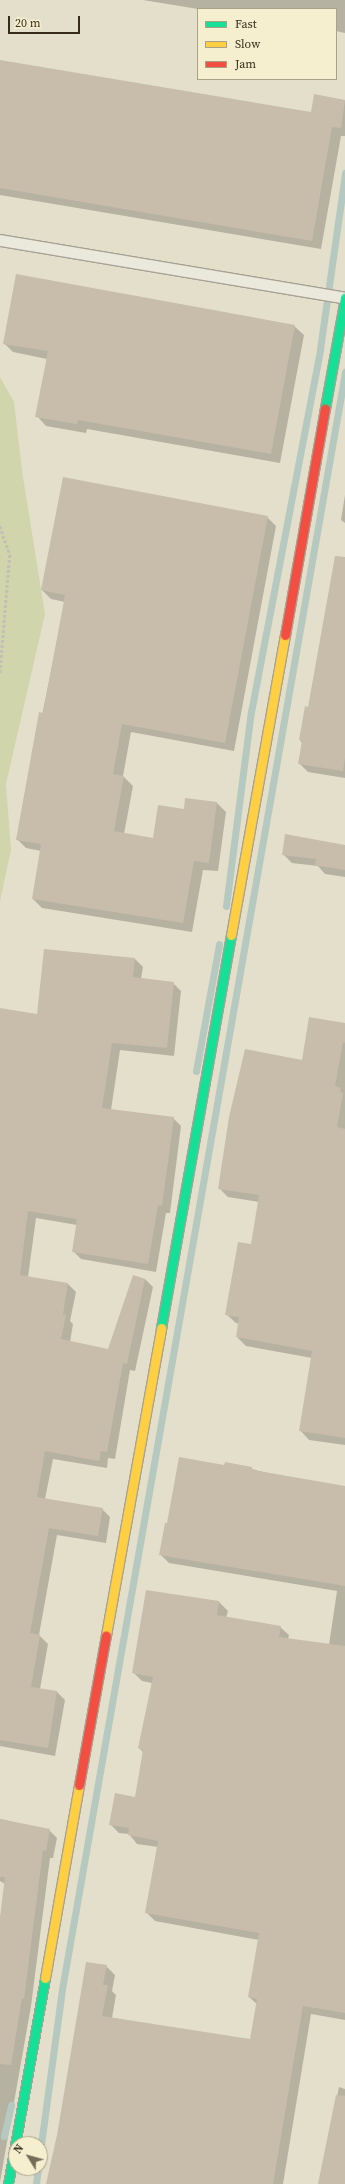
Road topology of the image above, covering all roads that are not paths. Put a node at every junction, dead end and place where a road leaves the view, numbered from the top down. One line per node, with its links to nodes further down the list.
1 (0, 241): 2 (lane)
2 (341, 297): 3 (street)
3 (8, 2184)

